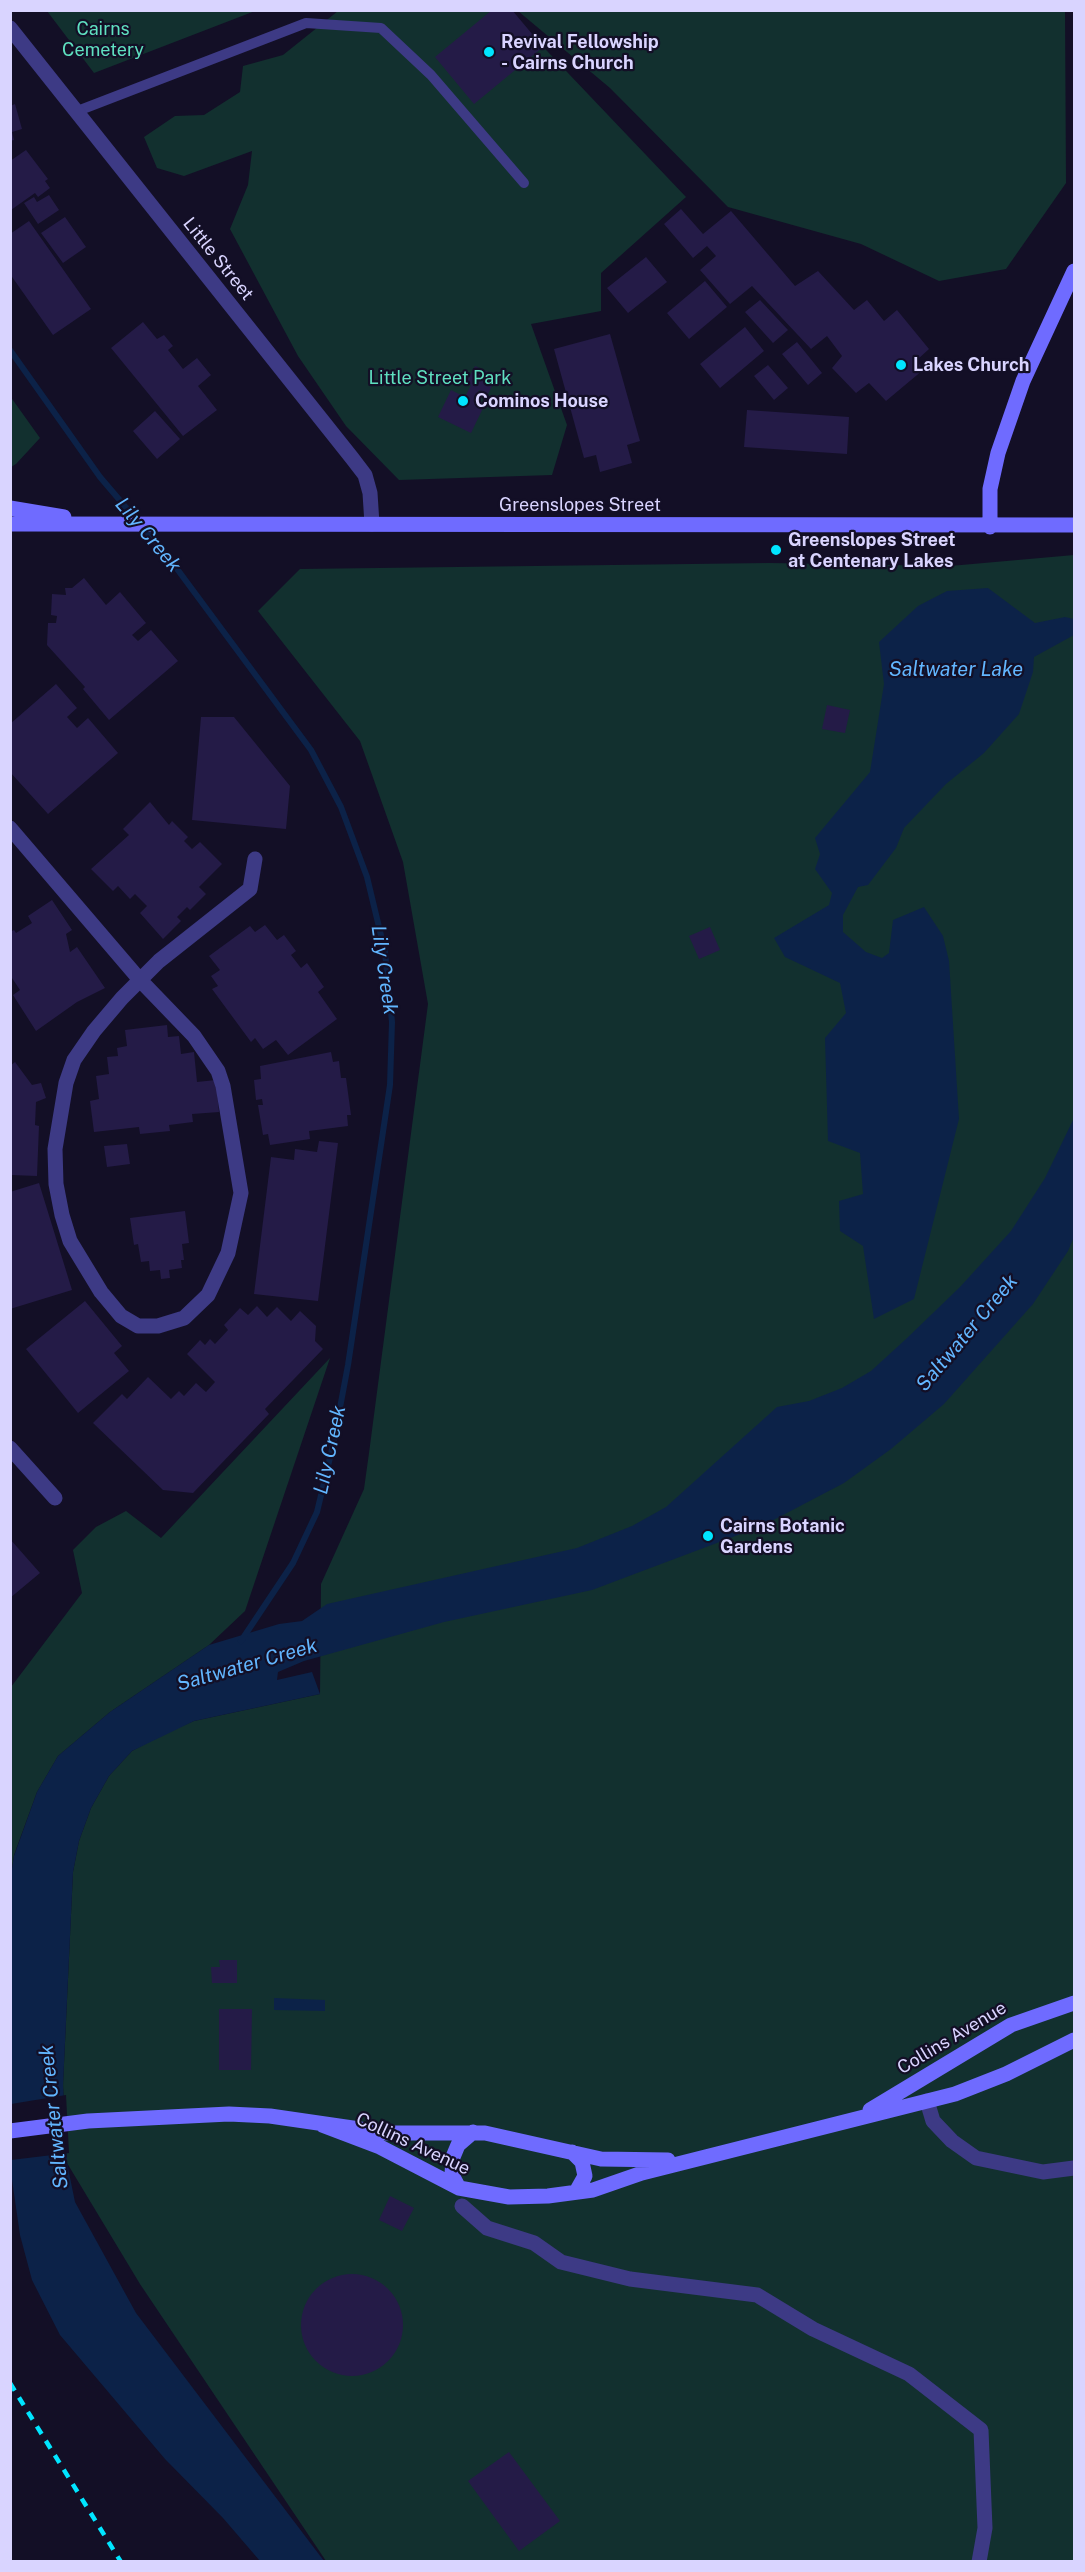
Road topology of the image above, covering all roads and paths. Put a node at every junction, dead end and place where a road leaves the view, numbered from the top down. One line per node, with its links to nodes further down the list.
1 (10, 28): 2 (street, Little Street)
2 (75, 112): 3 (lane); 8 (street, Little Street)
3 (524, 183)
4 (1074, 271): 10 (street)
5 (10, 508): 6 (street, Greenslopes Street)
6 (84, 522): 7 (street, Greenslopes Street); 8 (street, Greenslopes Street)
7 (10, 524)
8 (372, 524): 10 (street, Greenslopes Street)
9 (1074, 525): 10 (street, Greenslopes Street)
10 (990, 527)
11 (10, 828): 13 (street)
12 (255, 858): 13 (street)
13 (140, 980): 13 (street)
14 (10, 1448): 15 (street)
15 (55, 1498)
16 (1074, 2003): 19 (street, Collins Avenue)
17 (1074, 2040): 18 (street, Collins Avenue)
18 (927, 2101): 19 (street, Collins Avenue); 25 (street)
19 (855, 2120): 24 (street, Collins Avenue)
20 (322, 2125): 21 (street, Collins Avenue); 22 (street, Collins Avenue); 26 (street, Collins Avenue)
21 (10, 2131)
22 (473, 2132): 23 (street, Collins Avenue); 26 (street)
23 (572, 2152): 24 (street, Collins Avenue); 27 (street)
24 (700, 2159): 27 (street, Collins Avenue)
25 (1074, 2168)
26 (459, 2188): 27 (street, Collins Avenue)
27 (576, 2192)
28 (462, 2206): 29 (street)
29 (980, 2562)

